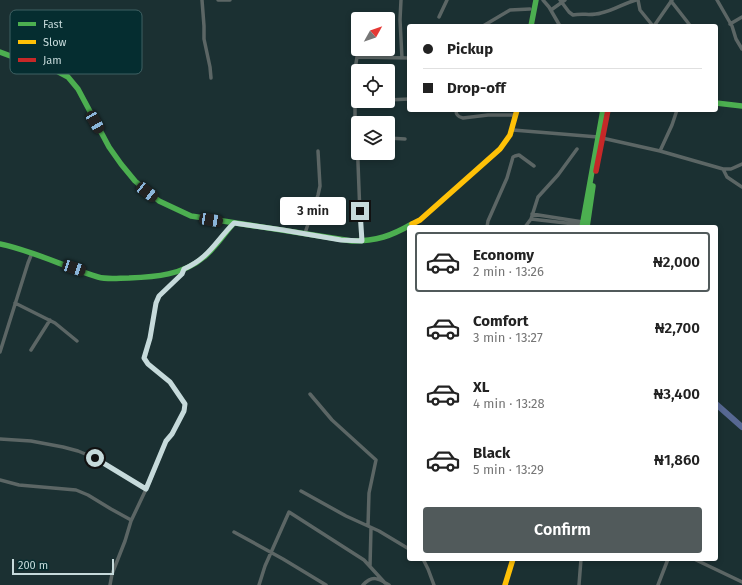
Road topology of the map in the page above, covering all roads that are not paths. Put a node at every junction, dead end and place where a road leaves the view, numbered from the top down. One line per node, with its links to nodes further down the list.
1 (202, 0): 33 (street)
2 (218, 0): 3 (street)
3 (230, 0)
4 (401, 0): 29 (street)
5 (447, 0): 16 (street)
6 (532, 0): 14 (main road)
7 (536, 0): 20 (main road)
8 (543, 0): 15 (street)
9 (637, 0): 12 (street); 22 (street)
10 (717, 0): 25 (street)
11 (562, 1): 12 (street); 15 (street)
12 (625, 1)
13 (672, 1): 23 (street); 24 (street)
14 (530, 9): 18 (street); 19 (main road)
15 (551, 10): 21 (street)
16 (440, 17)
17 (742, 17): 25 (street)
18 (486, 24)
19 (527, 24)
20 (531, 24)
21 (559, 24)
22 (652, 24)
23 (655, 24)
24 (689, 24)
25 (730, 24): 26 (street)
26 (742, 49)
27 (0, 52): 28 (main road)
28 (10, 56)
29 (402, 58): 30 (street); 31 (street)
30 (407, 58)
31 (356, 64)
32 (62, 74): 59 (main road)
33 (210, 78)
34 (407, 99): 36 (street)
35 (718, 99): 37 (main road)
36 (395, 100)
37 (742, 102)
38 (718, 103): 39 (main road)
39 (742, 106)
40 (456, 112): 44 (street)
41 (603, 112): 46 (main road)
42 (607, 112): 46 (main road)
43 (676, 112): 51 (street)
44 (516, 113): 45 (main road)
45 (513, 130): 46 (street); 60 (main road)
46 (600, 137): 51 (street); 63 (main road)
47 (395, 138): 48 (street)
48 (405, 139)
49 (577, 149): 57 (street)
50 (318, 151): 65 (street)
51 (660, 151): 55 (street)
52 (359, 160): 66 (street)
53 (742, 164): 55 (street)
54 (534, 166): 61 (street)
55 (723, 169): 56 (street)
56 (742, 187)
57 (532, 214): 58 (street); 63 (street)
58 (531, 219): 62 (street); 63 (street)
59 (234, 223): 65 (main road); 69 (main road)
60 (411, 225)
61 (488, 225)
62 (526, 225)
63 (584, 225)
64 (407, 227): 66 (main road)
65 (305, 233): 66 (main road)
66 (362, 241)
67 (0, 244): 68 (main road)
68 (32, 253): 69 (main road); 70 (street)
69 (184, 269): 78 (street)
70 (15, 303): 71 (street); 74 (street)
71 (50, 320): 72 (street); 73 (street)
72 (77, 341)
73 (31, 350)
74 (0, 352)
75 (310, 394): 81 (street)
76 (0, 439): 78 (street)
77 (0, 480): 80 (street)
78 (146, 489): 80 (street)
79 (301, 491): 81 (street)
80 (131, 520): 93 (street)
81 (370, 527): 83 (street); 90 (street)
82 (234, 532): 84 (street)
83 (407, 548)
84 (271, 552): 90 (street); 94 (street); 95 (street)
85 (424, 561): 97 (street)
86 (512, 561): 98 (main road)
87 (581, 561): 99 (street)
88 (667, 561): 100 (street)
89 (698, 561): 91 (street)
90 (370, 566): 92 (street)
91 (742, 582)
92 (387, 584): 96 (street)
93 (110, 585)
94 (259, 585)
95 (326, 585)
96 (363, 585)
97 (434, 585)
98 (505, 585)
99 (579, 585)
100 (658, 585)

